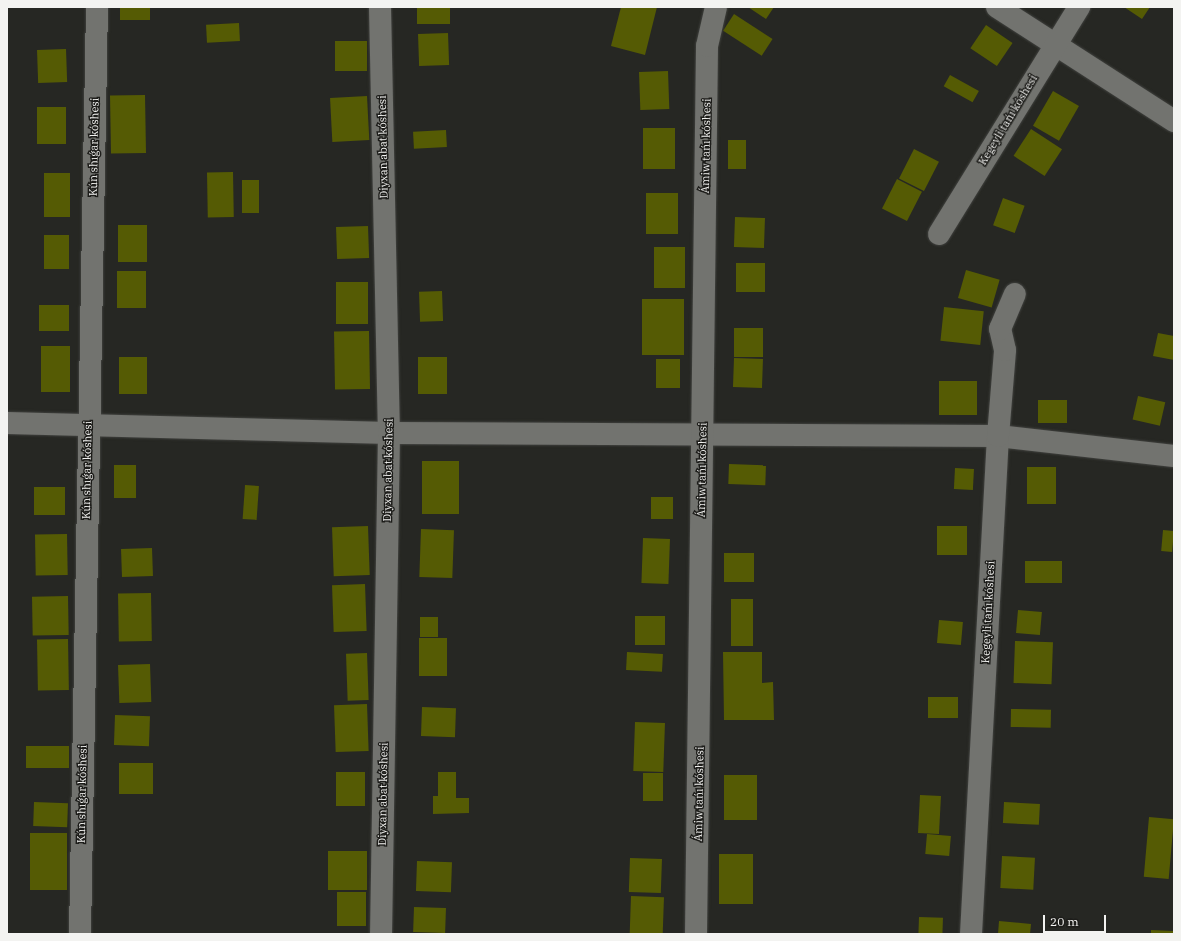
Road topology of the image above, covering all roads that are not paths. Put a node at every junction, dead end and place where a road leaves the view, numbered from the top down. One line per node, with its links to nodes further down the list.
1 (97, 7): 11 (street, Kún shıǵar kóshesi)
2 (380, 7): 12 (street, Diyxan abat kóshesi)
3 (716, 7): 13 (street, Ámiw tańı kóshesi)
4 (997, 7): 6 (street)
5 (1079, 7): 6 (street, Kegeyli tańı kóshesi)
6 (1055, 44): 7 (street); 8 (street, Kegeyli tańı kóshesi)
7 (1174, 121)
8 (940, 234)
9 (1015, 294): 14 (street, Kegeyli tańı kóshesi)
10 (7, 424): 11 (street)
11 (88, 424): 12 (street); 16 (street, Kún shıǵar kóshesi)
12 (389, 432): 13 (street); 17 (street, Diyxan abat kóshesi)
13 (703, 433): 14 (street); 18 (street, Ámiw tańı kóshesi)
14 (998, 436): 15 (street); 19 (street, Kegeyli tańı kóshesi)
15 (1174, 456)
16 (80, 934)
17 (381, 934)
18 (696, 934)
19 (971, 934)

